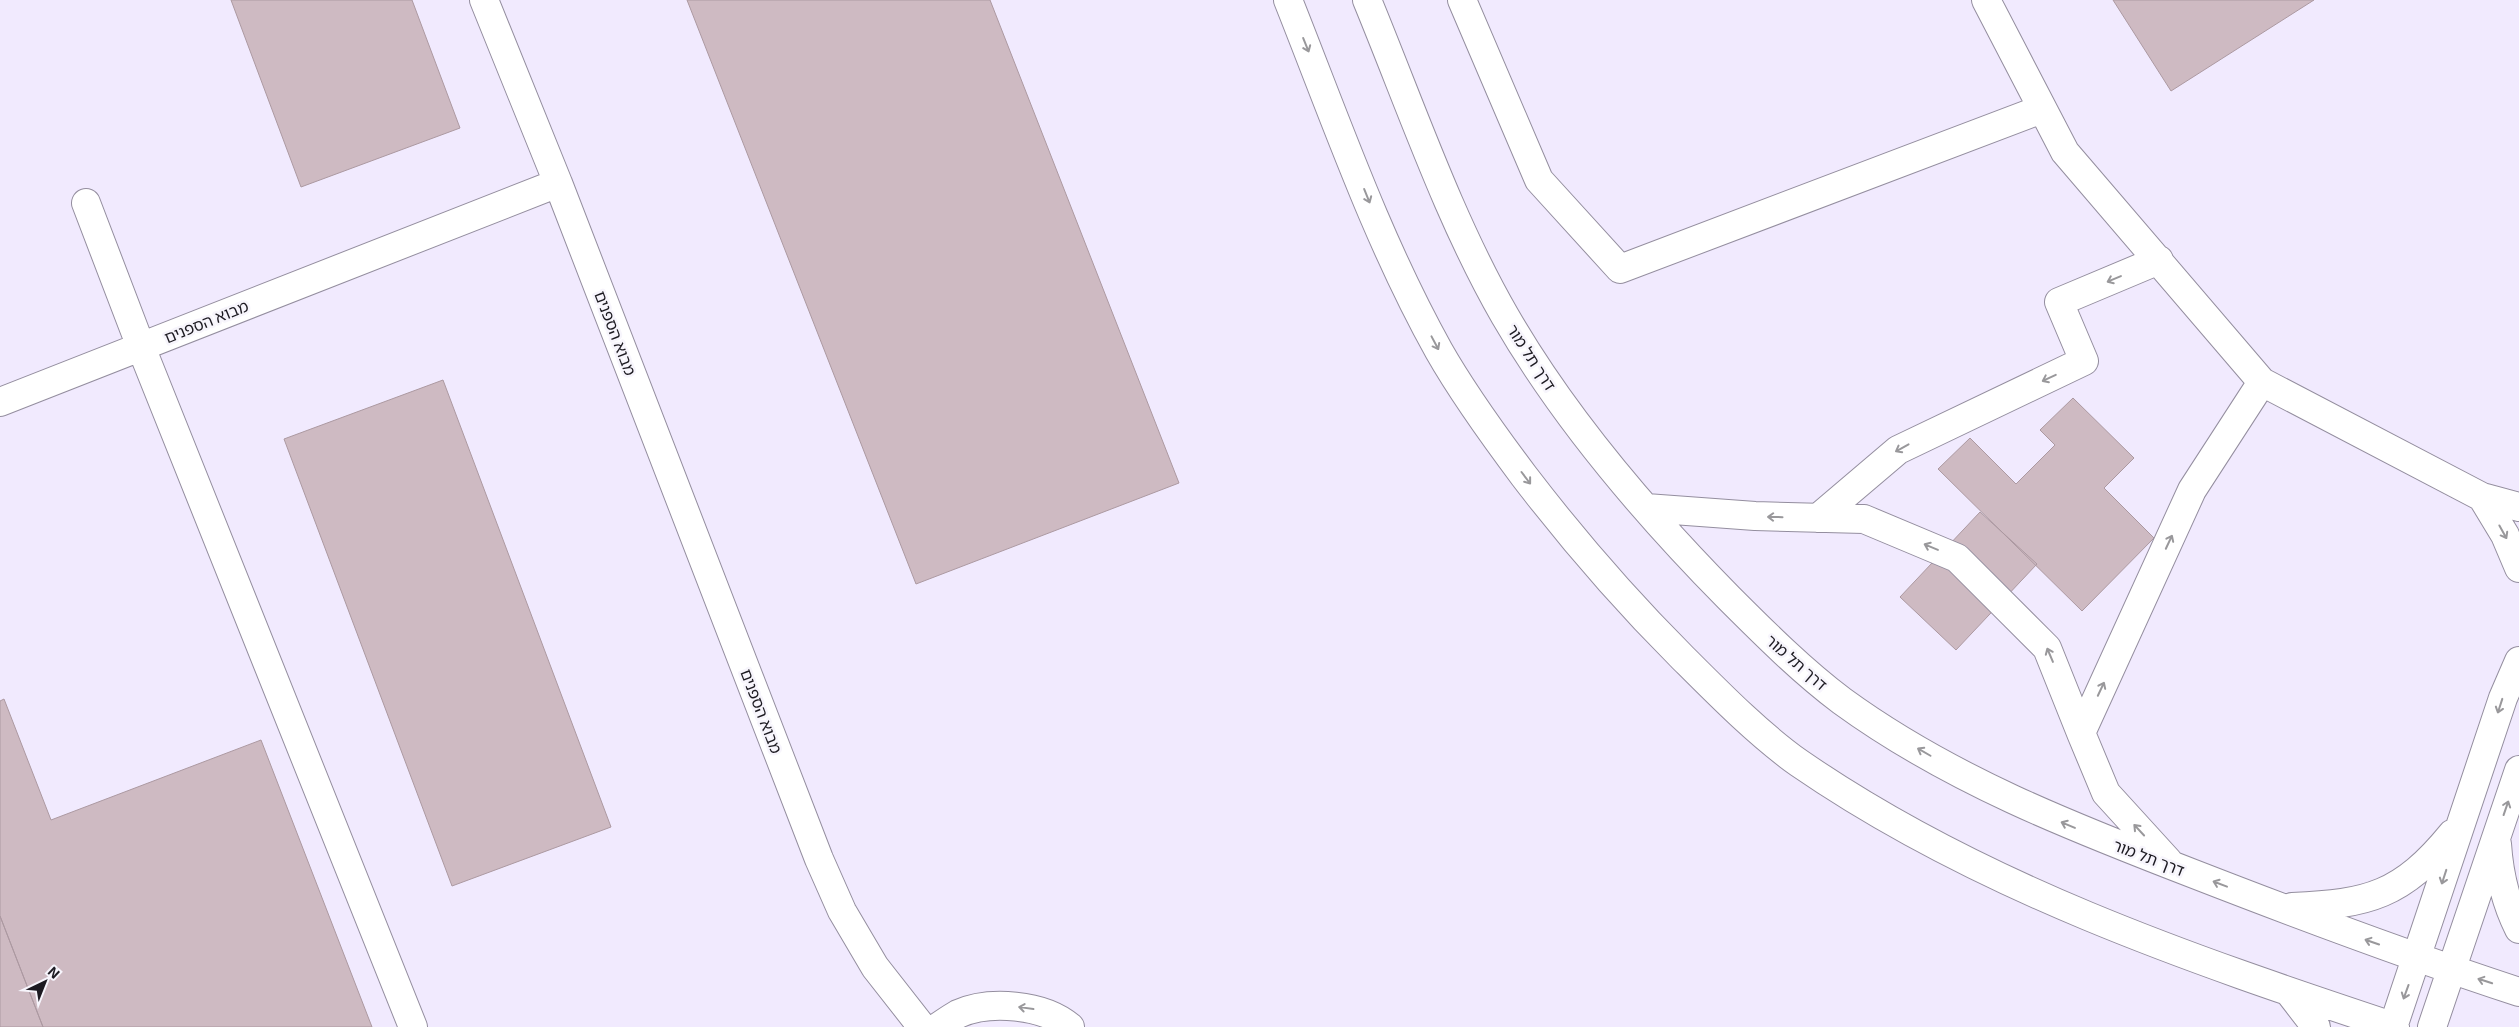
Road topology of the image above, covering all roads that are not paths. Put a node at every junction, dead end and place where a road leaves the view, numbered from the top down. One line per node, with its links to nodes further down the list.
1 (484, 0): 7 (street)
2 (1288, 0): 28 (street, one-way to 28)
3 (1367, 0): 15 (street, דרך תל מור)
4 (1462, 0): 6 (street)
5 (1986, 0): 6 (street)
6 (2042, 109): 9 (street)
7 (558, 183): 10 (street, מבוא הספנים); 31 (street, מבוא הספנים)
8 (86, 203): 10 (street)
9 (2159, 260): 11 (street); 16 (street, one-way to 16)
10 (141, 347): 12 (street, מבוא הספנים); 30 (street)
11 (2262, 382): 13 (street); 19 (street, one-way to 11)
12 (0, 402)
13 (2482, 497): 14 (street); 17 (street, one-way to 17)
14 (2519, 507)
15 (1646, 508): 16 (street, one-way to 15); 23 (street, דרך תל מור, one-way to 15)
16 (1818, 518): 19 (street, one-way to 16)
17 (2519, 568)
18 (2519, 661): 21 (street, one-way to 21)
19 (2081, 733): 23 (street, one-way to 19)
20 (2519, 770): 22 (street, one-way to 20)
21 (2462, 822): 24 (street); 26 (street, one-way to 26)
22 (2497, 836): 25 (street); 27 (street)
23 (2172, 866): 24 (street, דרך תל מור, one-way to 23)
24 (2282, 908): 26 (street, דרך תל מור, one-way to 24)
25 (2519, 929)
26 (2418, 958): 27 (street, דרך תל מור); 35 (street, one-way to 35)
27 (2451, 970): 29 (street, דרך תל מור, one-way to 27); 36 (street)
28 (2289, 992): 34 (street); 35 (street)
29 (2519, 992)
30 (413, 1027)
31 (922, 1027)
32 (938, 1027): 33 (street, one-way to 32)
33 (1070, 1027)
34 (2316, 1027)
35 (2394, 1027)
36 (2432, 1027)

